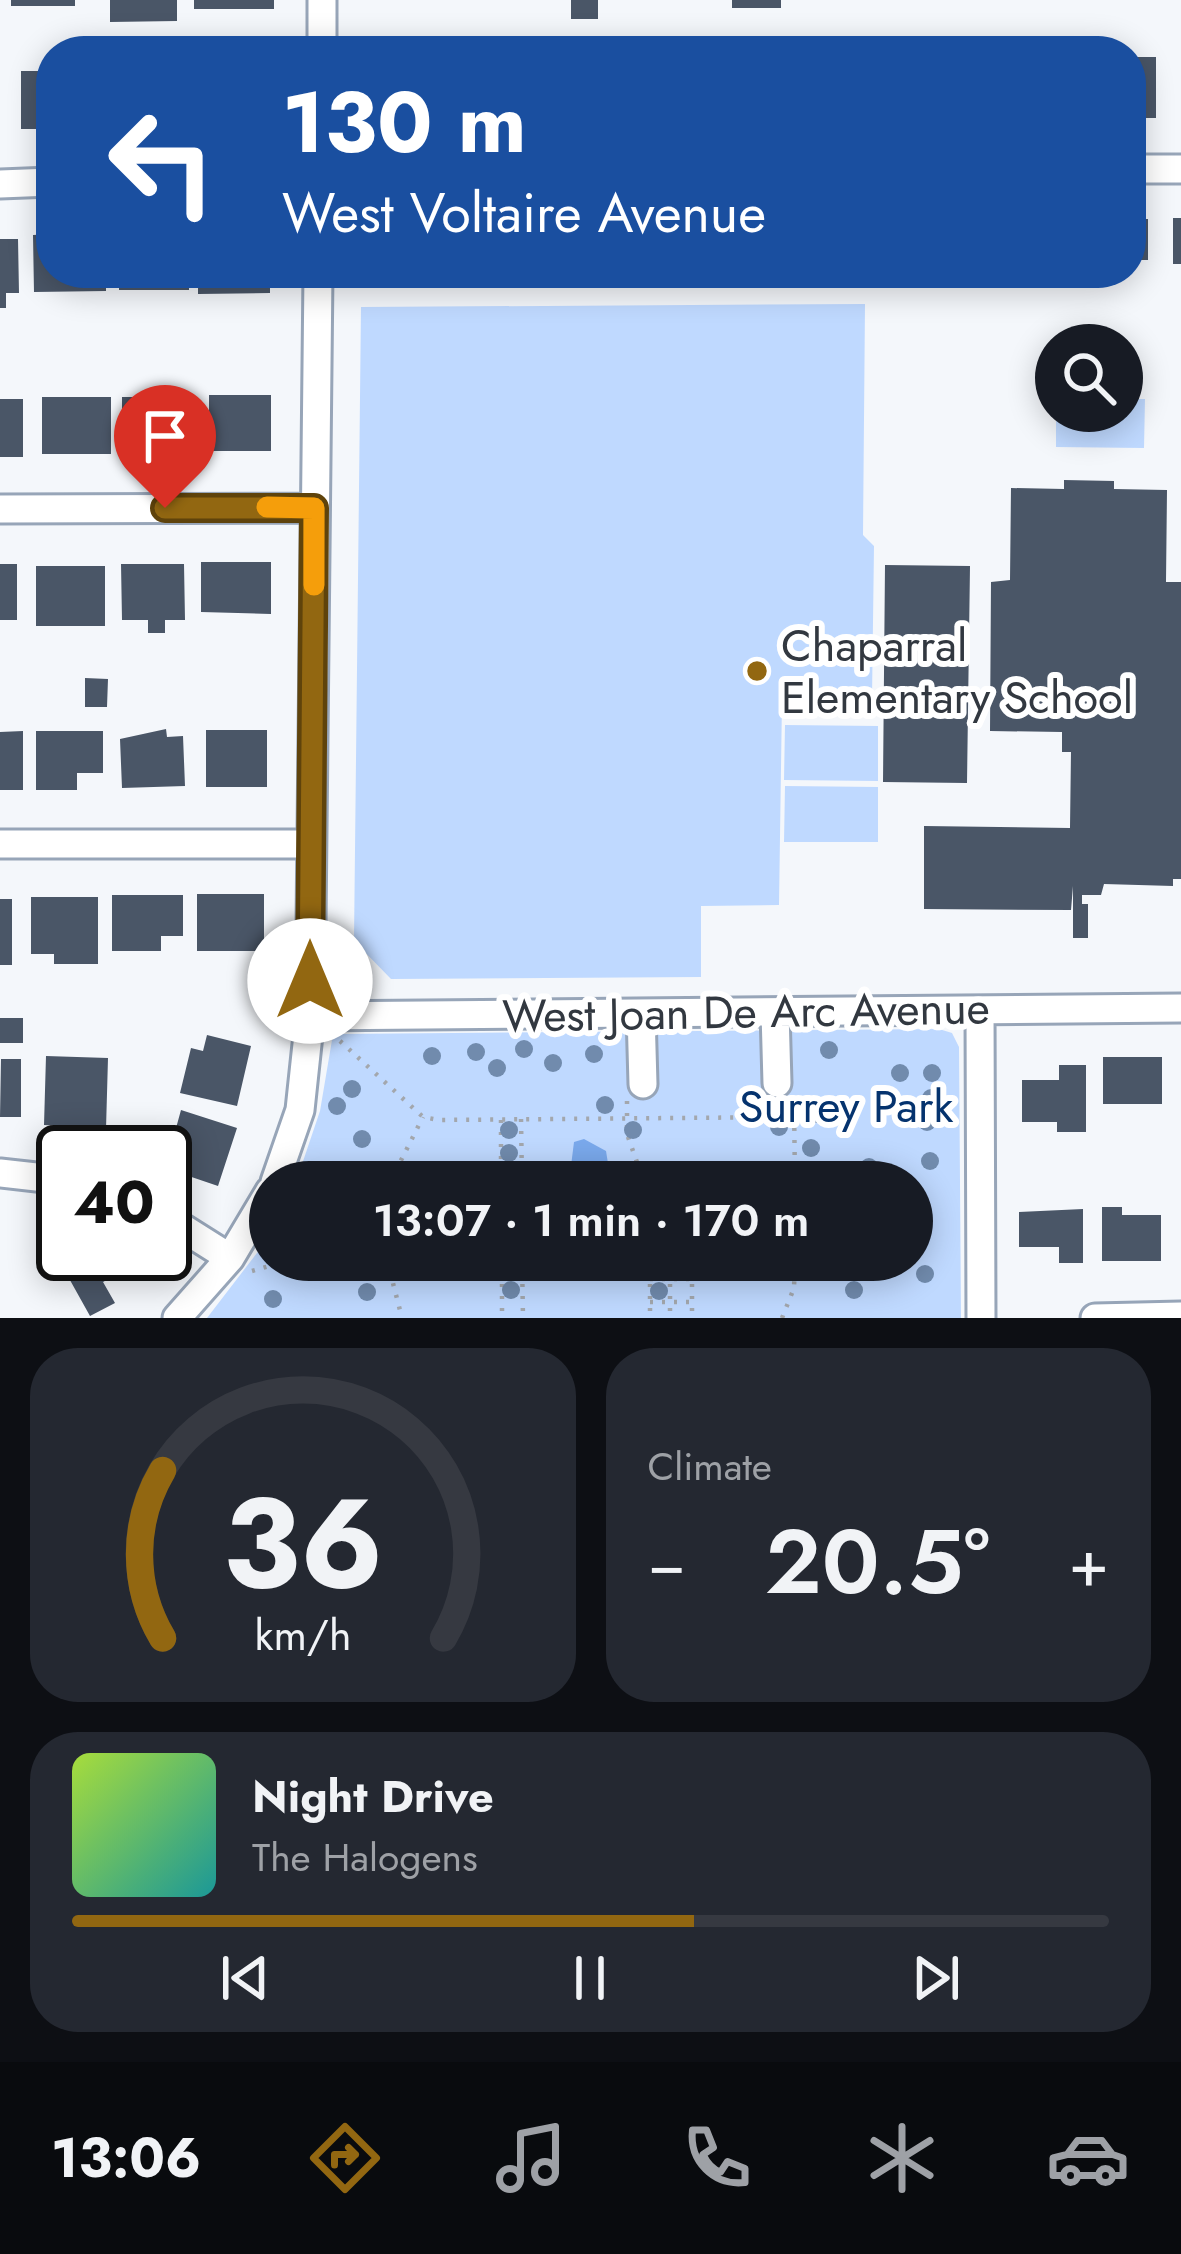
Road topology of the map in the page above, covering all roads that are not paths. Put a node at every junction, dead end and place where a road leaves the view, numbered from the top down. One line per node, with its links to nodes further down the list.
1 (322, 0): 2 (street)
2 (322, 36)
3 (1146, 169): 4 (street)
4 (1181, 169)
5 (36, 183): 6 (street)
6 (0, 184)
7 (318, 288): 8 (street)
8 (314, 508): 9 (street); 11 (street)
9 (0, 509)
10 (0, 844): 11 (street)
11 (311, 844): 16 (street)
12 (1181, 1008): 13 (street, West Joan De Arc Avenue)
13 (980, 1010): 14 (street, West Joan De Arc Avenue); 27 (street)
14 (776, 1012): 15 (street, West Joan De Arc Avenue); 18 (street)
15 (641, 1013): 16 (street, West Joan De Arc Avenue); 17 (street)
16 (310, 1016): 19 (street)
17 (635, 1088)
18 (786, 1090)
19 (282, 1161)
20 (0, 1174): 21 (street)
21 (36, 1177)
22 (192, 1234): 24 (street)
23 (249, 1244): 24 (street)
24 (241, 1264): 26 (street)
25 (1181, 1316): 28 (street)
26 (176, 1318)
27 (981, 1318)
28 (1095, 1318)

